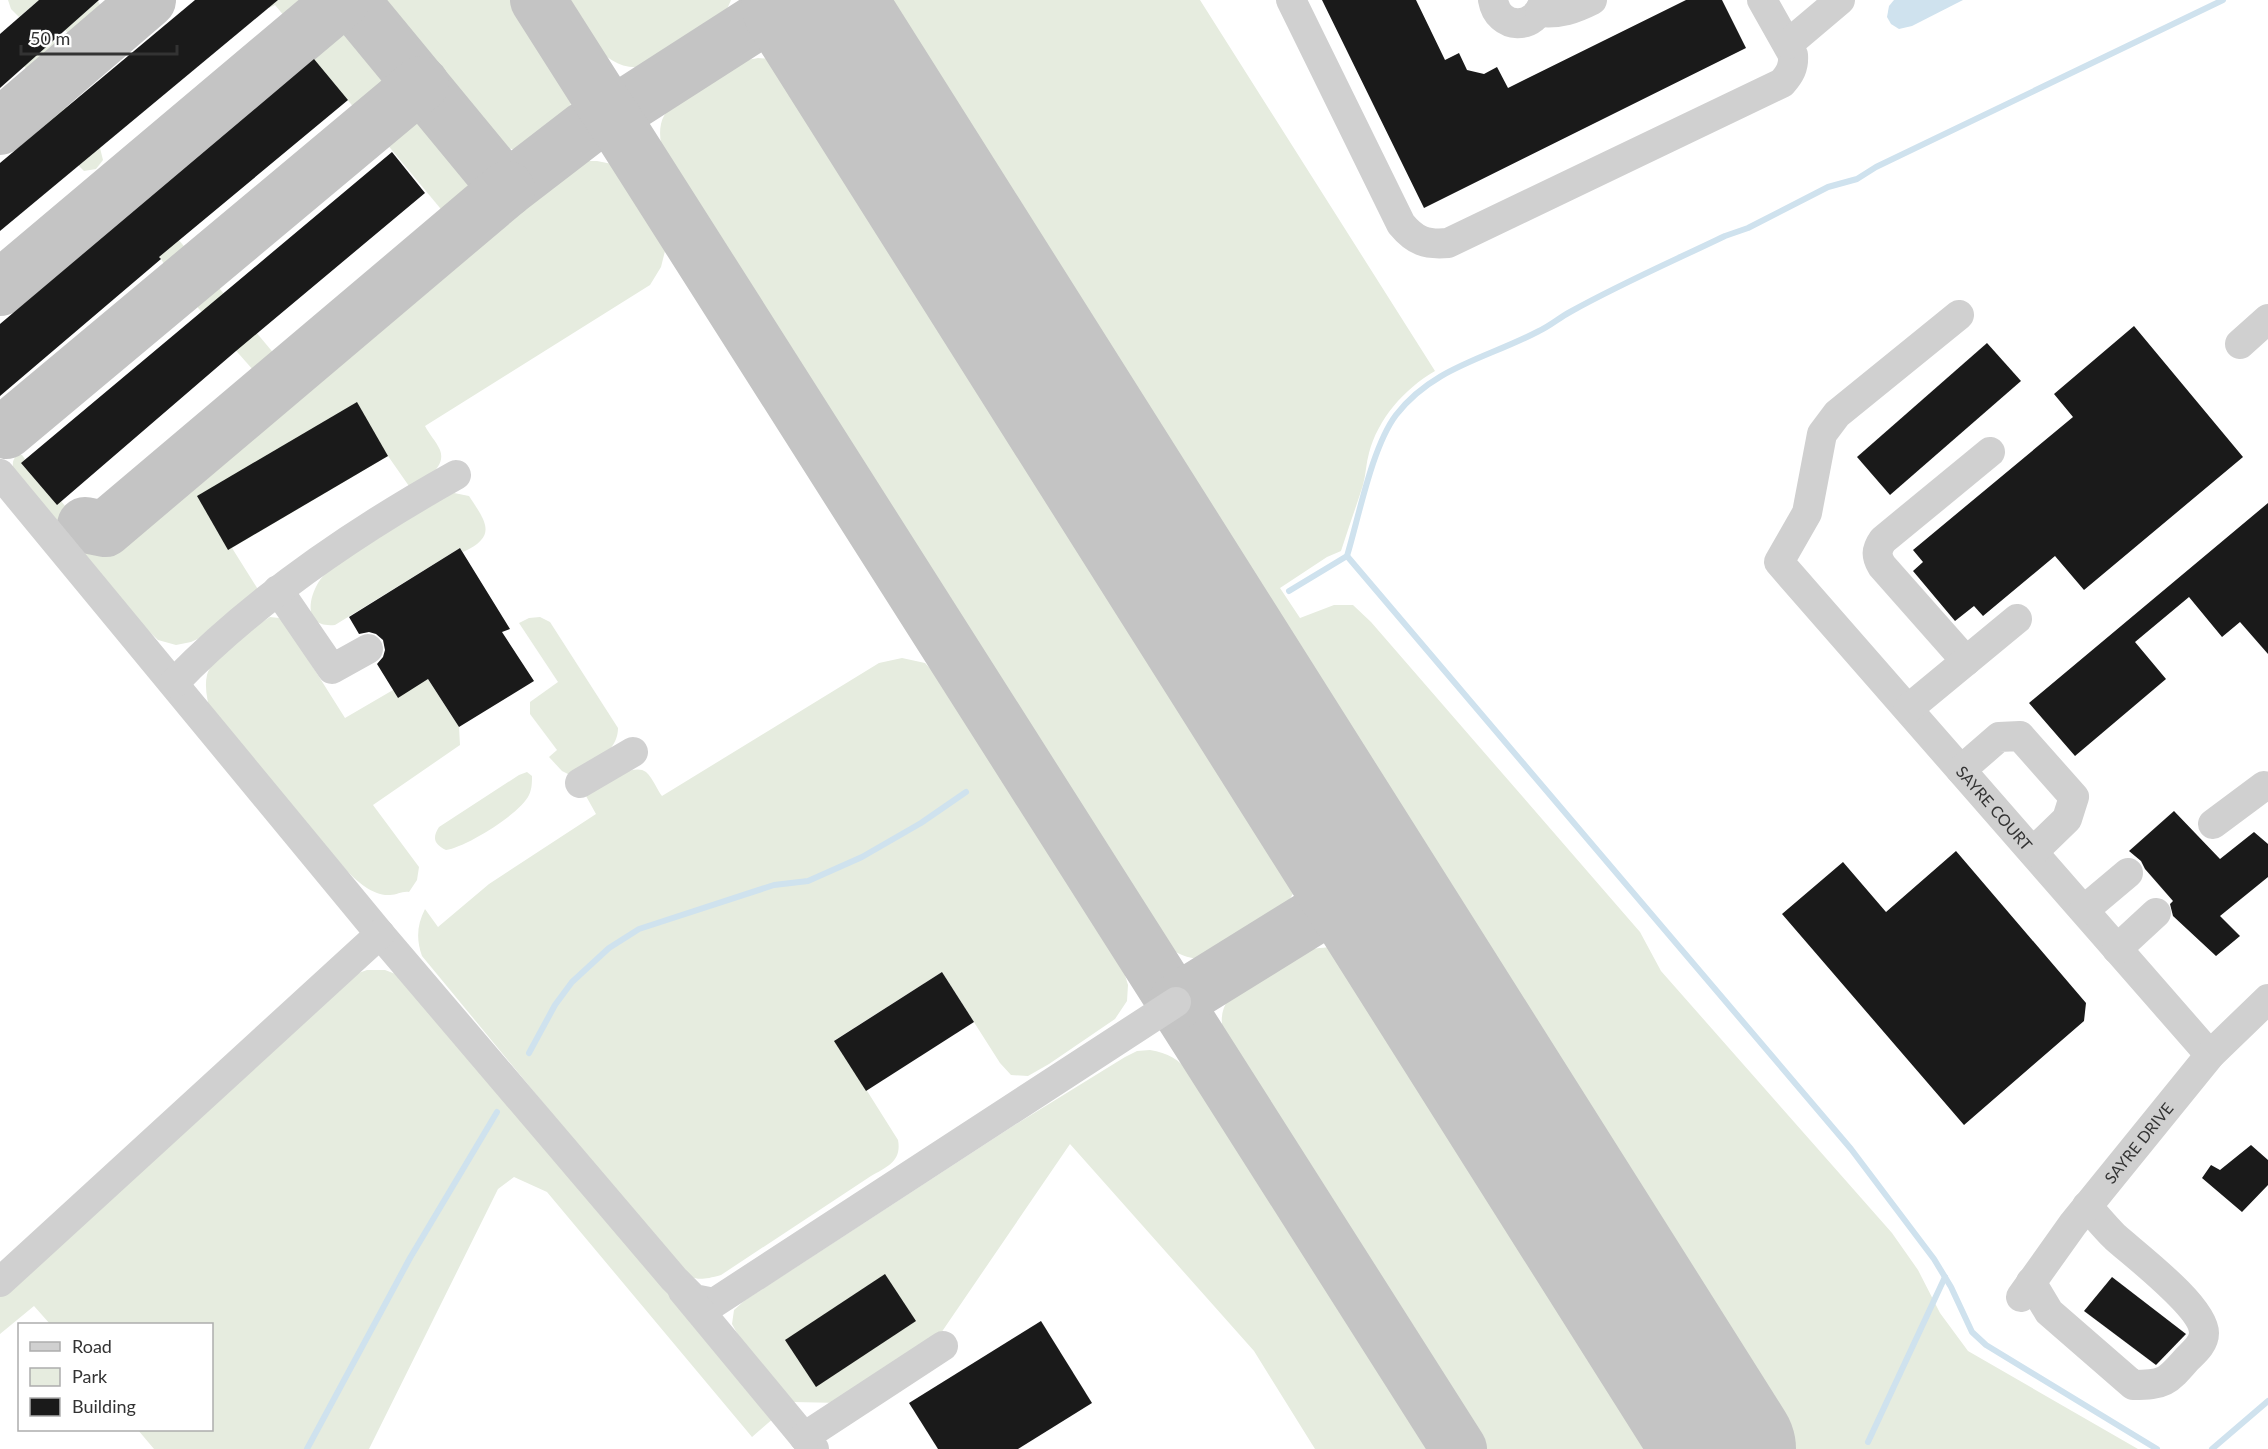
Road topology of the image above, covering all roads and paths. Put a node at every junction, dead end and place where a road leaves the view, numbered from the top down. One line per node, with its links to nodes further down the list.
1 (1291, 0): 7 (street)
2 (1493, 0): 6 (street)
3 (1592, 0): 6 (street)
4 (1762, 0): 7 (street)
5 (1840, 0): 7 (street)
6 (1542, 6)
7 (1788, 44)
8 (1959, 315): 19 (street, SAYRE COURT)
9 (2268, 319): 10 (street)
10 (2240, 344)
11 (1990, 452): 17 (street)
12 (0, 474): 18 (street)
13 (456, 475): 14 (street)
14 (278, 590): 16 (street); 18 (street)
15 (2017, 619): 17 (street)
16 (368, 649)
17 (1966, 661): 19 (street)
18 (174, 683): 29 (street)
19 (1908, 710): 21 (street, SAYRE COURT)
20 (633, 752): 22 (street)
21 (1960, 770): 25 (street, SAYRE COURT); 25 (street)
22 (580, 783)
23 (2268, 787): 24 (street)
24 (2213, 824)
25 (2033, 852): 27 (street, SAYRE COURT)
26 (2128, 873): 27 (street)
27 (2084, 910): 30 (street, SAYRE COURT)
28 (2156, 913): 30 (street)
29 (381, 934): 35 (street); 36 (street)
30 (2117, 949): 33 (street, SAYRE COURT)
31 (2268, 999): 33 (street, SAYRE DRIVE)
32 (1176, 1002): 35 (street)
33 (2210, 1055): 34 (street, SAYRE DRIVE)
34 (2087, 1206): 34 (street, SAYRE DRIVE)
35 (674, 1279): 38 (street)
36 (0, 1282)
37 (943, 1346): 38 (street)
38 (809, 1443)

